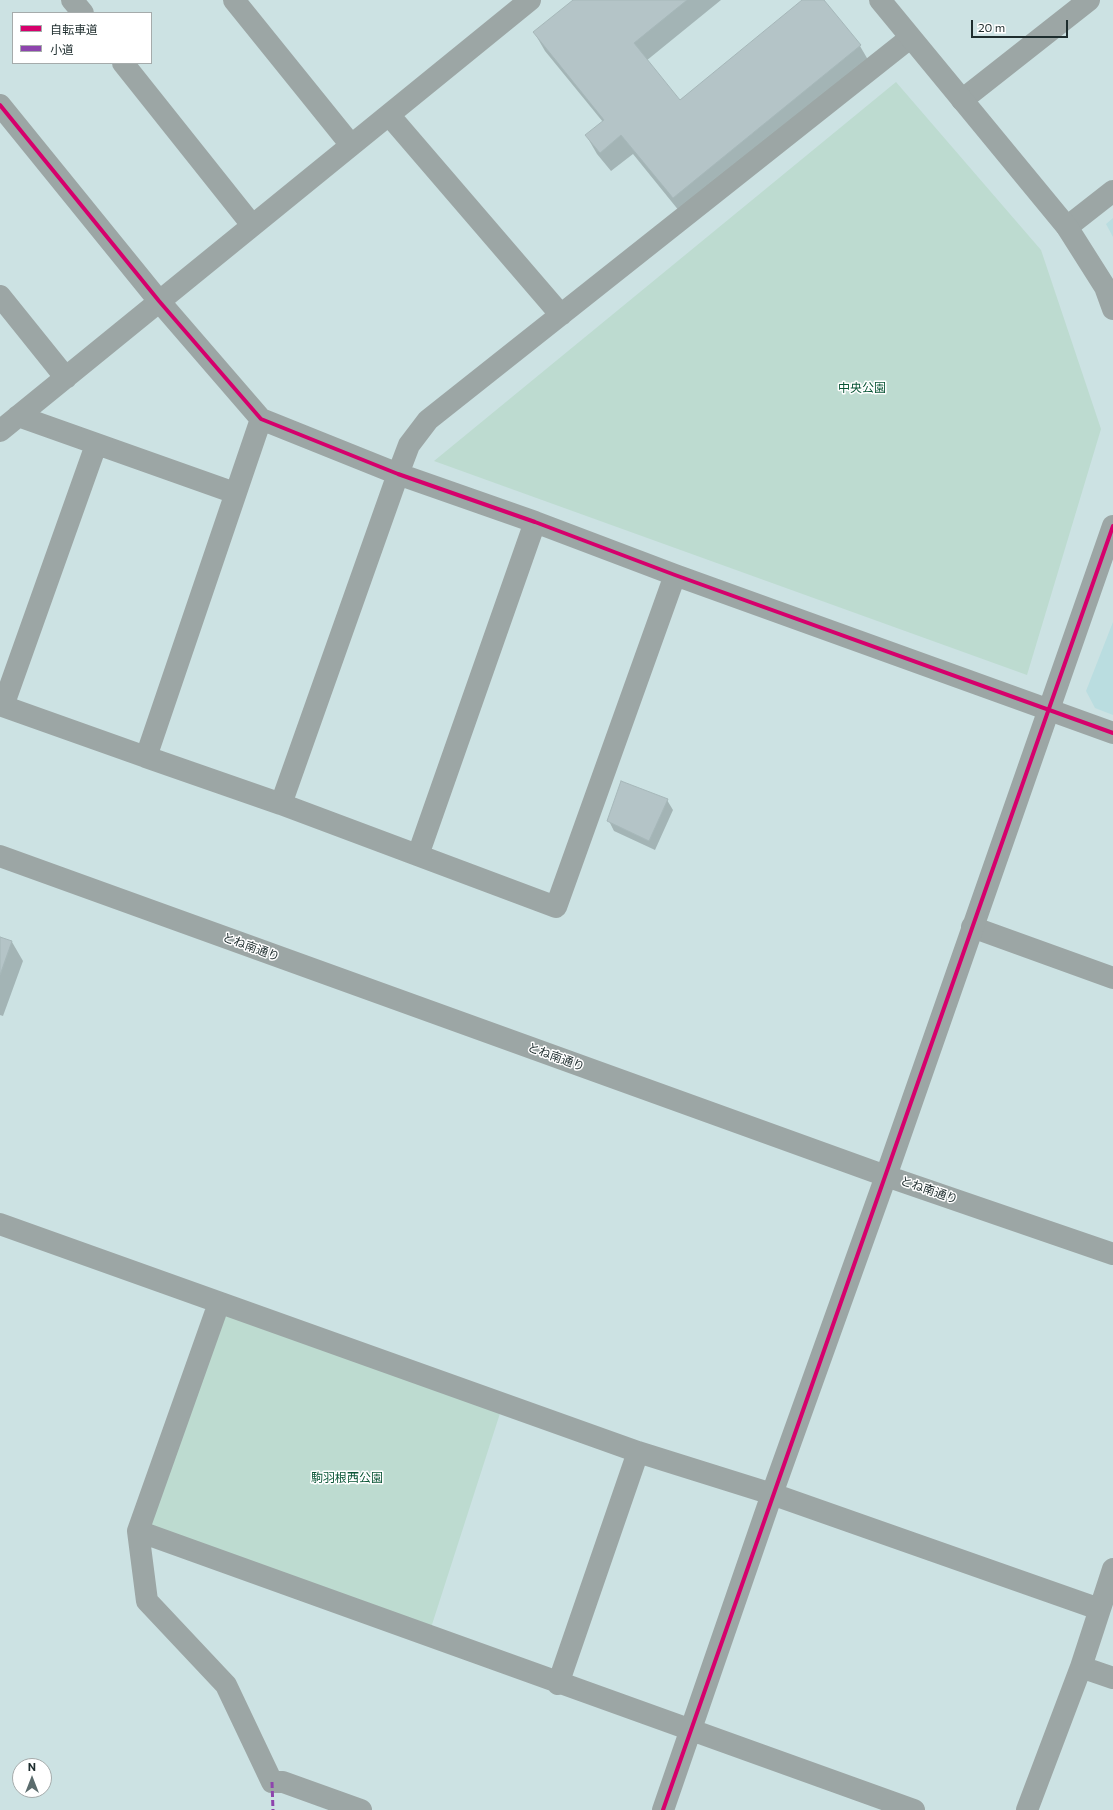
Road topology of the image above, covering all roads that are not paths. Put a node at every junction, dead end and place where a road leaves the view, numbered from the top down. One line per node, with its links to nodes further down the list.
1 (72, 0): 6 (street)
2 (234, 0): 12 (street)
3 (530, 0): 11 (street)
4 (880, 0): 7 (street)
5 (1089, 0): 9 (street)
6 (82, 12)
7 (910, 38): 9 (street); 19 (street)
8 (123, 64): 14 (street)
9 (962, 100): 15 (street)
10 (0, 105): 17 (street)
11 (389, 115): 12 (street); 19 (street)
12 (351, 145): 14 (street)
13 (1113, 191): 15 (street)
14 (252, 225): 17 (street)
15 (1067, 227): 18 (street)
16 (0, 296): 20 (street)
17 (159, 301): 20 (street); 22 (street)
18 (1113, 309)
19 (561, 315): 25 (street)
20 (66, 378): 21 (street)
21 (18, 416): 23 (street); 24 (street)
22 (261, 419): 25 (street); 26 (street)
23 (0, 431)
24 (96, 445): 26 (street); 30 (street)
25 (398, 474): 27 (street); 34 (street)
26 (235, 493): 33 (street)
27 (535, 522): 29 (street); 35 (street)
28 (1113, 526): 31 (street)
29 (675, 575): 31 (street); 35 (street)
30 (1, 705): 33 (street)
31 (1048, 710): 32 (street); 37 (street)
32 (1113, 734)
33 (146, 757): 34 (street)
34 (281, 804): 35 (street)
35 (418, 855)
36 (0, 856): 39 (street, とね南通り)
37 (972, 927): 38 (street); 39 (street)
38 (1113, 978)
39 (886, 1176): 41 (street, とね南通り); 44 (street)
40 (0, 1224): 42 (street)
41 (1113, 1254)
42 (219, 1303): 43 (street); 45 (street)
43 (638, 1452): 44 (street); 50 (street)
44 (772, 1494): 47 (street); 51 (street)
45 (138, 1531): 50 (street); 52 (street)
46 (1113, 1569): 47 (street)
47 (1099, 1609): 48 (street)
48 (1081, 1667): 49 (street); 55 (street)
49 (1113, 1678)
50 (558, 1684): 51 (street)
51 (690, 1730): 53 (street); 54 (street)
52 (362, 1810)
53 (663, 1810)
54 (914, 1810)
55 (1027, 1810)

